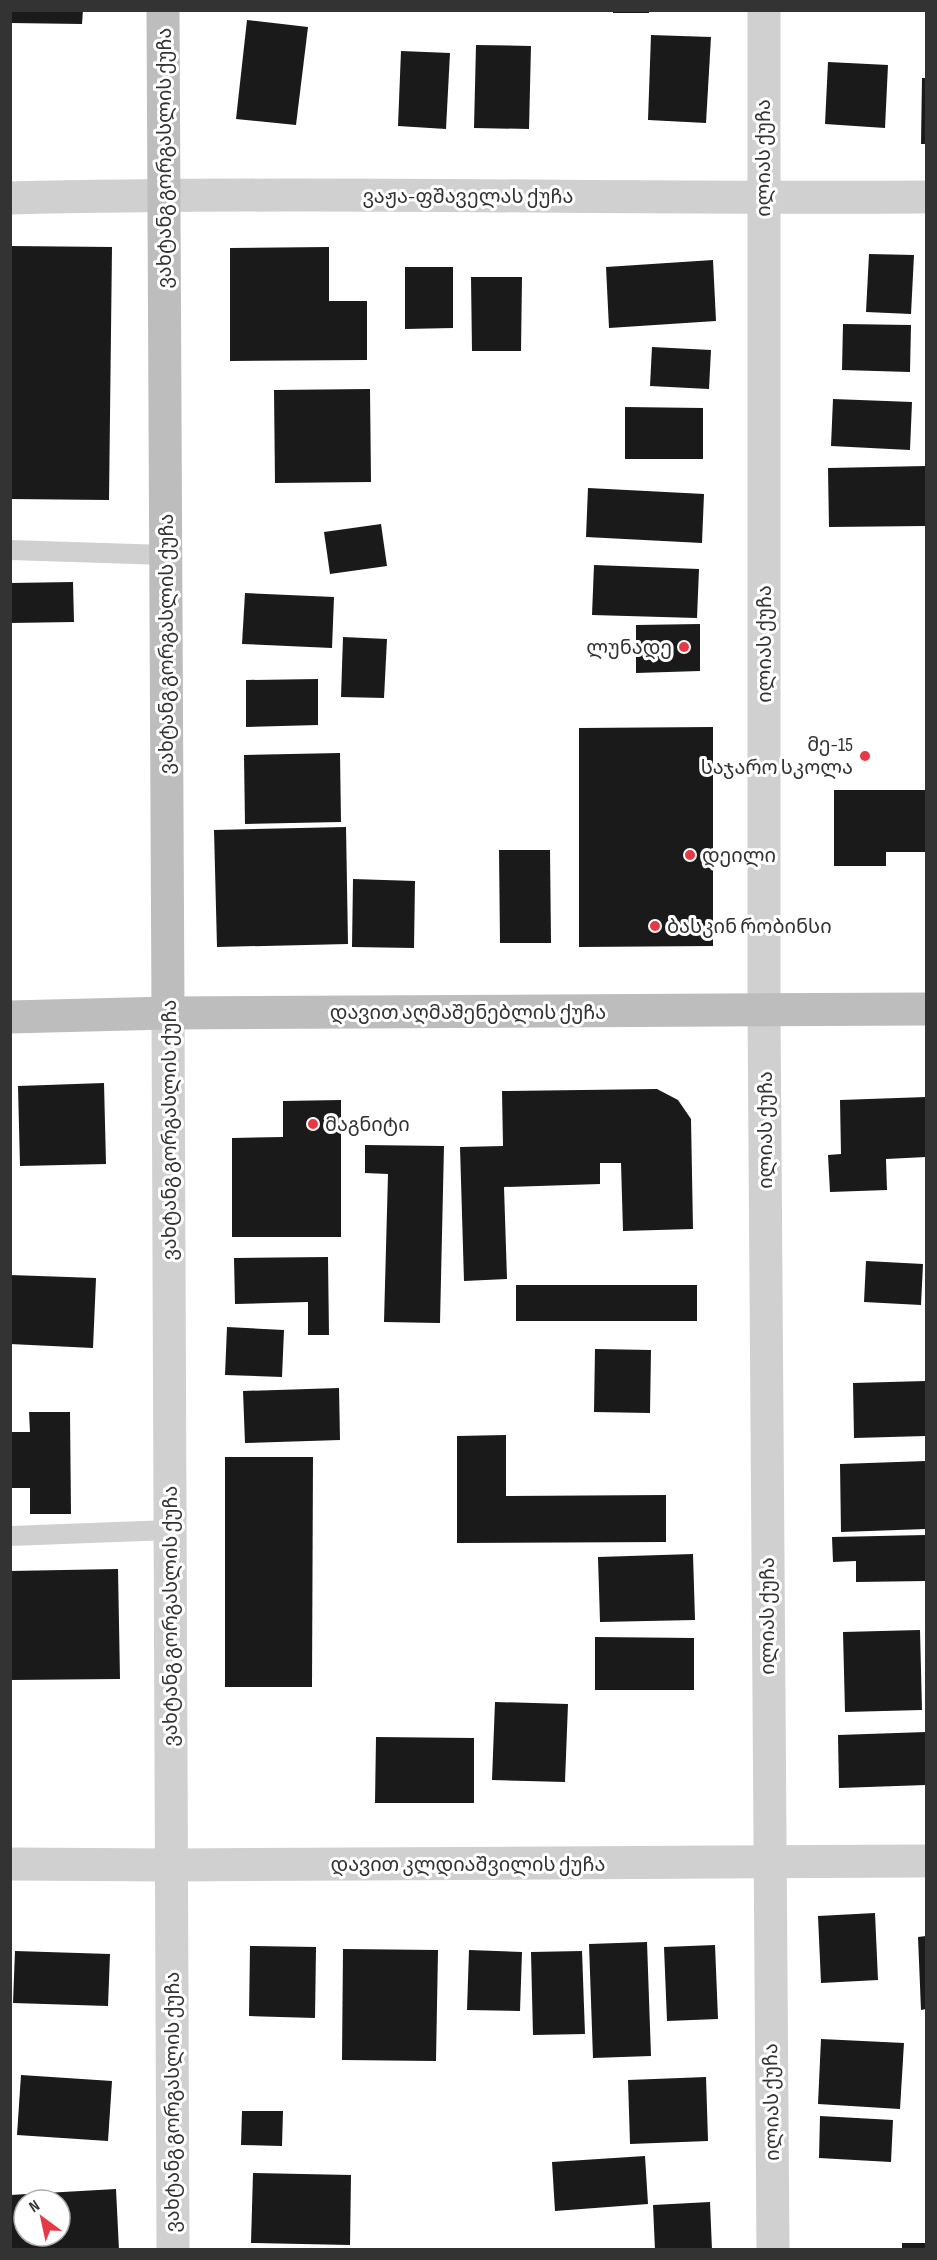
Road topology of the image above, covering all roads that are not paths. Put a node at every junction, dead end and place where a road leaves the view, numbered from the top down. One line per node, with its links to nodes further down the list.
1 (163, 10): 3 (street, ვახტანგ გორგასლის ქუჩა)
2 (764, 10): 6 (street, ილიას ქუჩა)
3 (164, 194): 5 (street, ვაჟა-ფშაველას ქუჩა); 6 (street, ვაჟა-ფშაველას ქუჩა); 8 (street, ვახტანგ გორგასლის ქუჩა)
4 (927, 197): 6 (street, ვაჟა-ფშაველას ქუჩა)
5 (10, 198)
6 (763, 198): 10 (street, ილიას ქუჩა)
7 (10, 550): 8 (lane)
8 (166, 555): 11 (street, ვახტანგ გორგასლის ქუჩა)
9 (927, 1009): 10 (street, დავით აღმაშენებლის ქუჩა)
10 (764, 1011): 11 (street, დავით აღმაშენებლის ქუჩა); 16 (street, ილიას ქუჩა)
11 (168, 1013): 12 (street, დავით აღმაშენებლის ქუჩა); 13 (street, ვახტანგ გორგასლის ქუჩა)
12 (10, 1017)
13 (170, 1530): 14 (lane); 18 (street, ვახტანგ გორგასლის ქუჩა)
14 (10, 1536)
15 (927, 1861): 16 (street, დავით კლდიაშვილის ქუჩა)
16 (769, 1862): 18 (street, დავით კლდიაშვილის ქუჩა); 20 (street, ილიას ქუჩა)
17 (10, 1864): 18 (street, დავით კლდიაშვილის ქუჩა)
18 (171, 1866): 19 (street, ვახტანგ გორგასლის ქუჩა)
19 (172, 2250)
20 (773, 2250)

